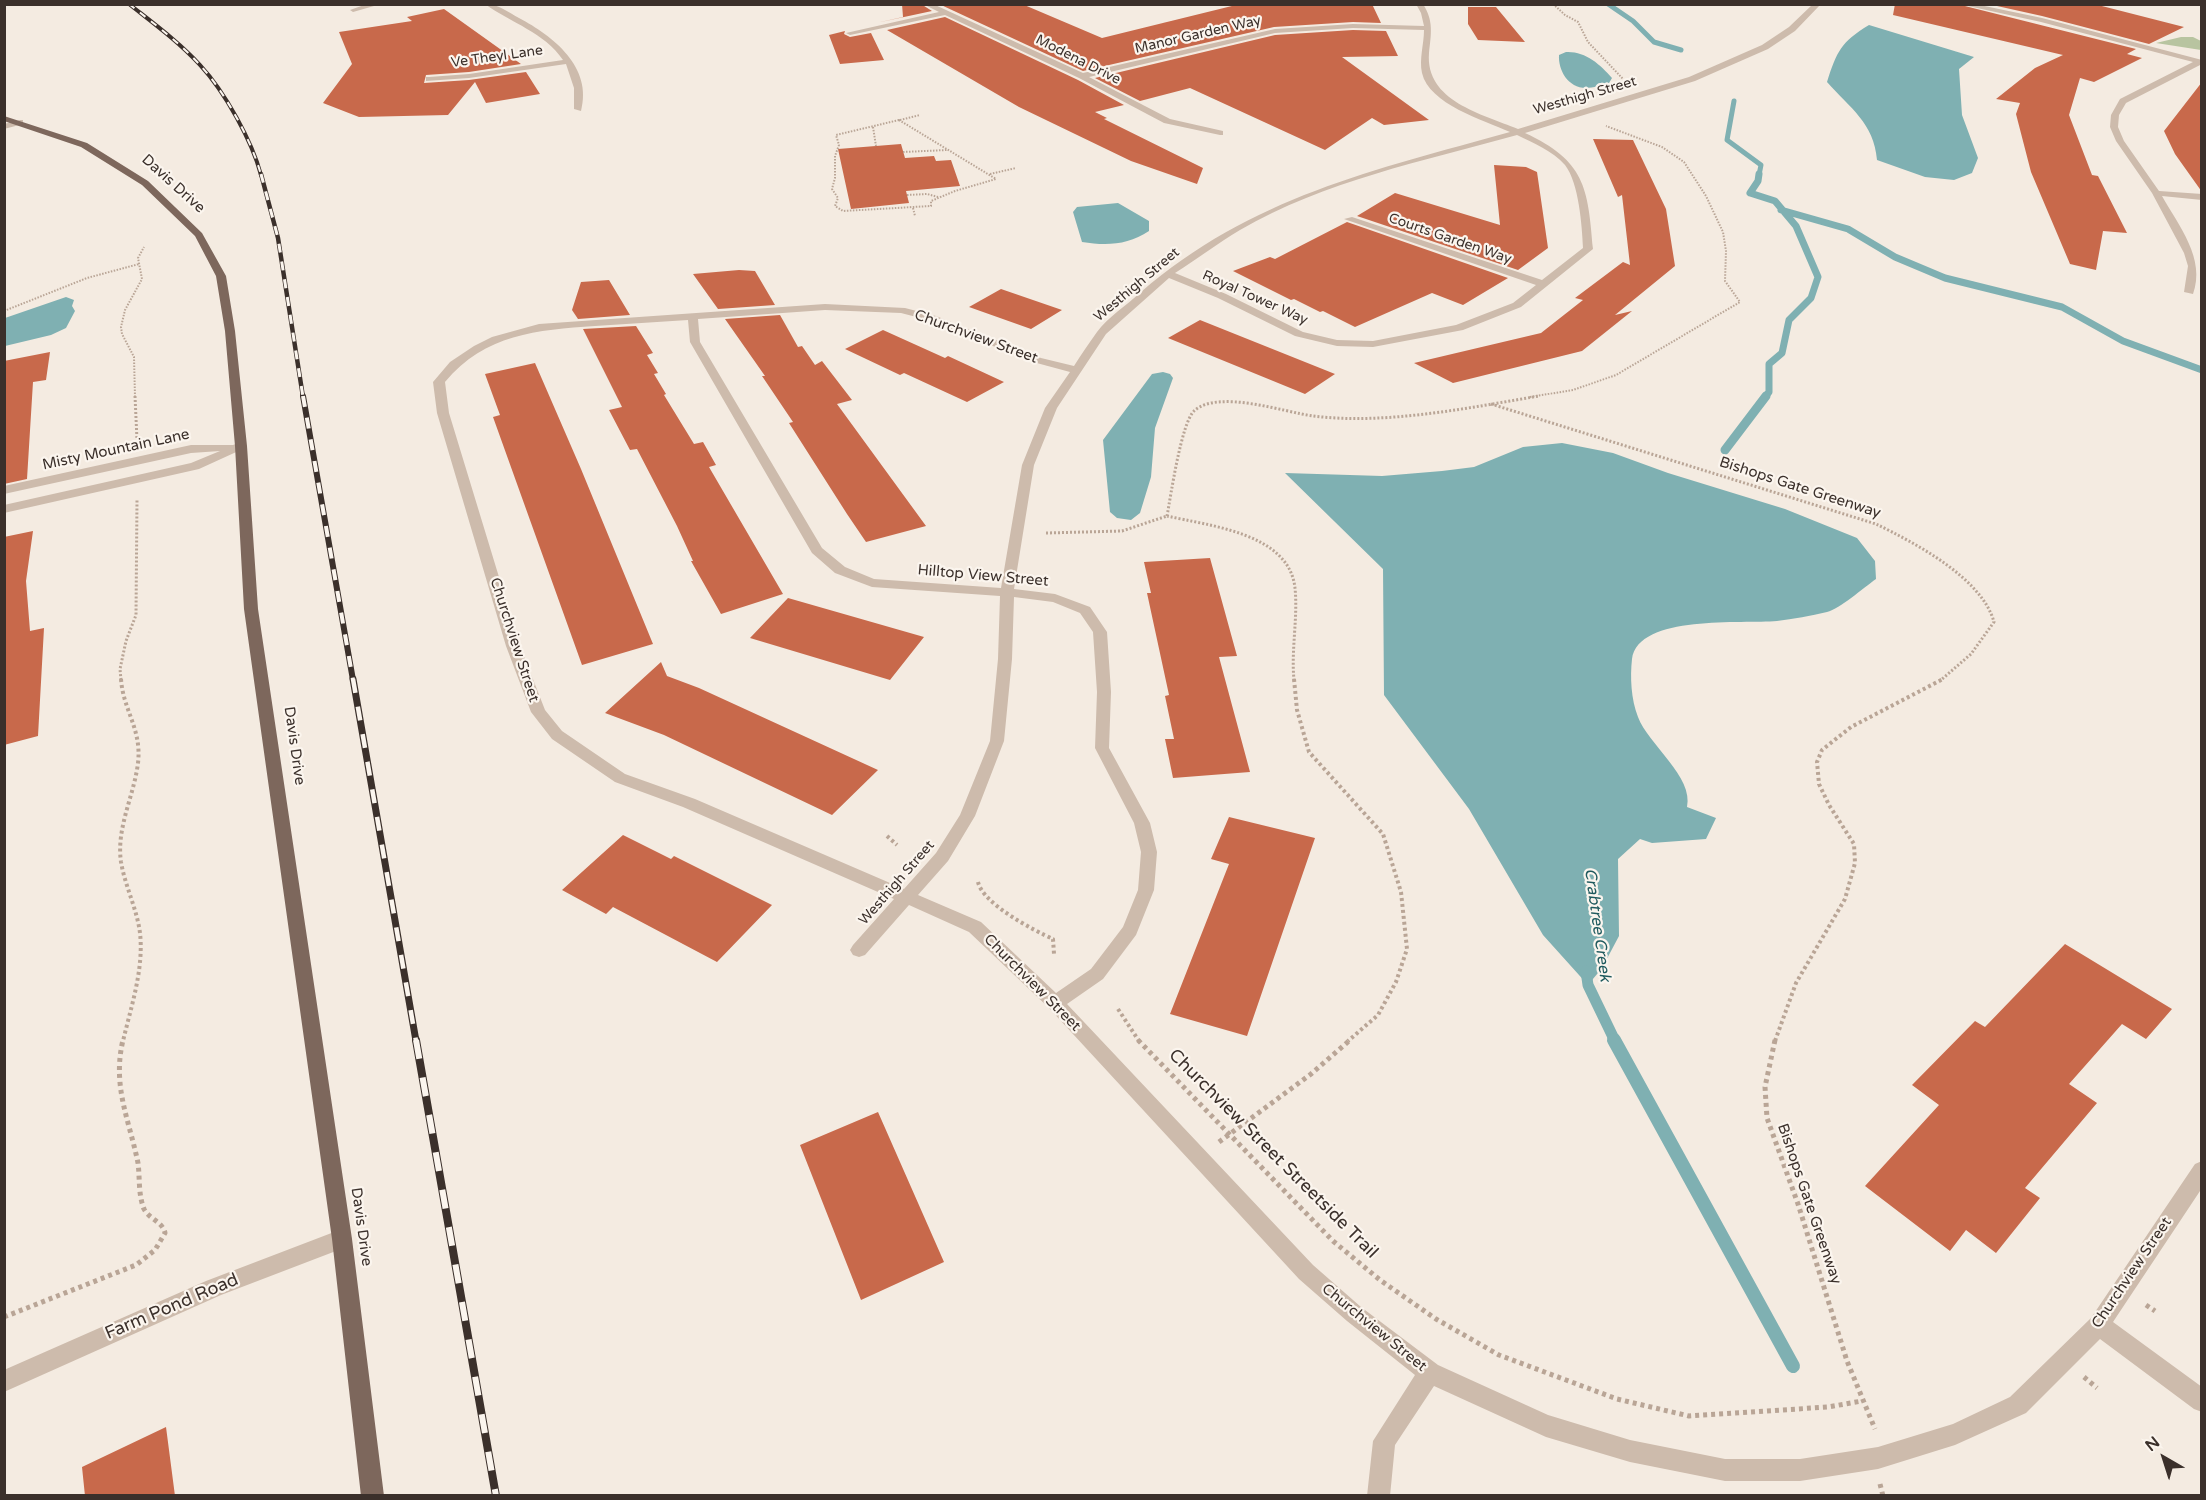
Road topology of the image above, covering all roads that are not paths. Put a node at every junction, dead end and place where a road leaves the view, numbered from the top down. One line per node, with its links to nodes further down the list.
1 (378, 4): 7 (street)
2 (488, 4): 11 (street)
3 (926, 4): 8 (street, Modena Drive)
4 (1419, 4): 9 (street, Royal Tower Way)
5 (1818, 4): 20 (street, Westhigh Street)
6 (1962, 4): 12 (street)
7 (353, 10)
8 (946, 14): 10 (street); 13 (street, Modena Drive)
9 (1429, 28): 13 (street, Manor Garden Way); 20 (street, Royal Tower Way)
10 (850, 33)
11 (569, 61): 14 (street, Ve Theyl Lane); 15 (street)
12 (2200, 62): 21 (street)
13 (1082, 76): 19 (street, Modena Drive)
14 (429, 79)
15 (578, 109)
16 (4, 118): 17 (main road, Davis Drive)
17 (20, 122): 18 (street); 29 (main road, Davis Drive)
18 (4, 127)
19 (1220, 133)
20 (1515, 133): 24 (street, Westhigh Street); 25 (street, Royal Tower Way)
21 (2156, 193): 22 (street); 26 (street)
22 (2202, 197)
23 (1349, 219): 25 (street, Courts Garden Way)
24 (1168, 274): 25 (street, Royal Tower Way); 28 (street, Westhigh Street)
25 (1544, 284)
26 (2189, 291)
27 (693, 316): 28 (street, Churchview Street); 32 (street, Hilltop View Street); 33 (street, Churchview Street)
28 (1077, 370): 32 (street, Westhigh Street)
29 (241, 446): 30 (street, Misty Mountain Lane); 31 (street, Misty Mountain Lane); 37 (main road, Davis Drive)
30 (4, 490)
31 (4, 509)
32 (1006, 592): 33 (street, Westhigh Street); 35 (street, Hilltop View Street)
33 (907, 898): 34 (street, Westhigh Street); 35 (street, Churchview Street)
34 (860, 950)
35 (1055, 1003): 39 (street, Churchview Street)
36 (2202, 1170): 38 (street, Churchview Street)
37 (342, 1239): 40 (street, Farm Pond Road); 42 (main road, Davis Drive)
38 (2099, 1325): 39 (street, Churchview Street); 41 (street)
39 (1430, 1373): 43 (street)
40 (4, 1382)
41 (2202, 1401)
42 (373, 1496)
43 (1378, 1496)

